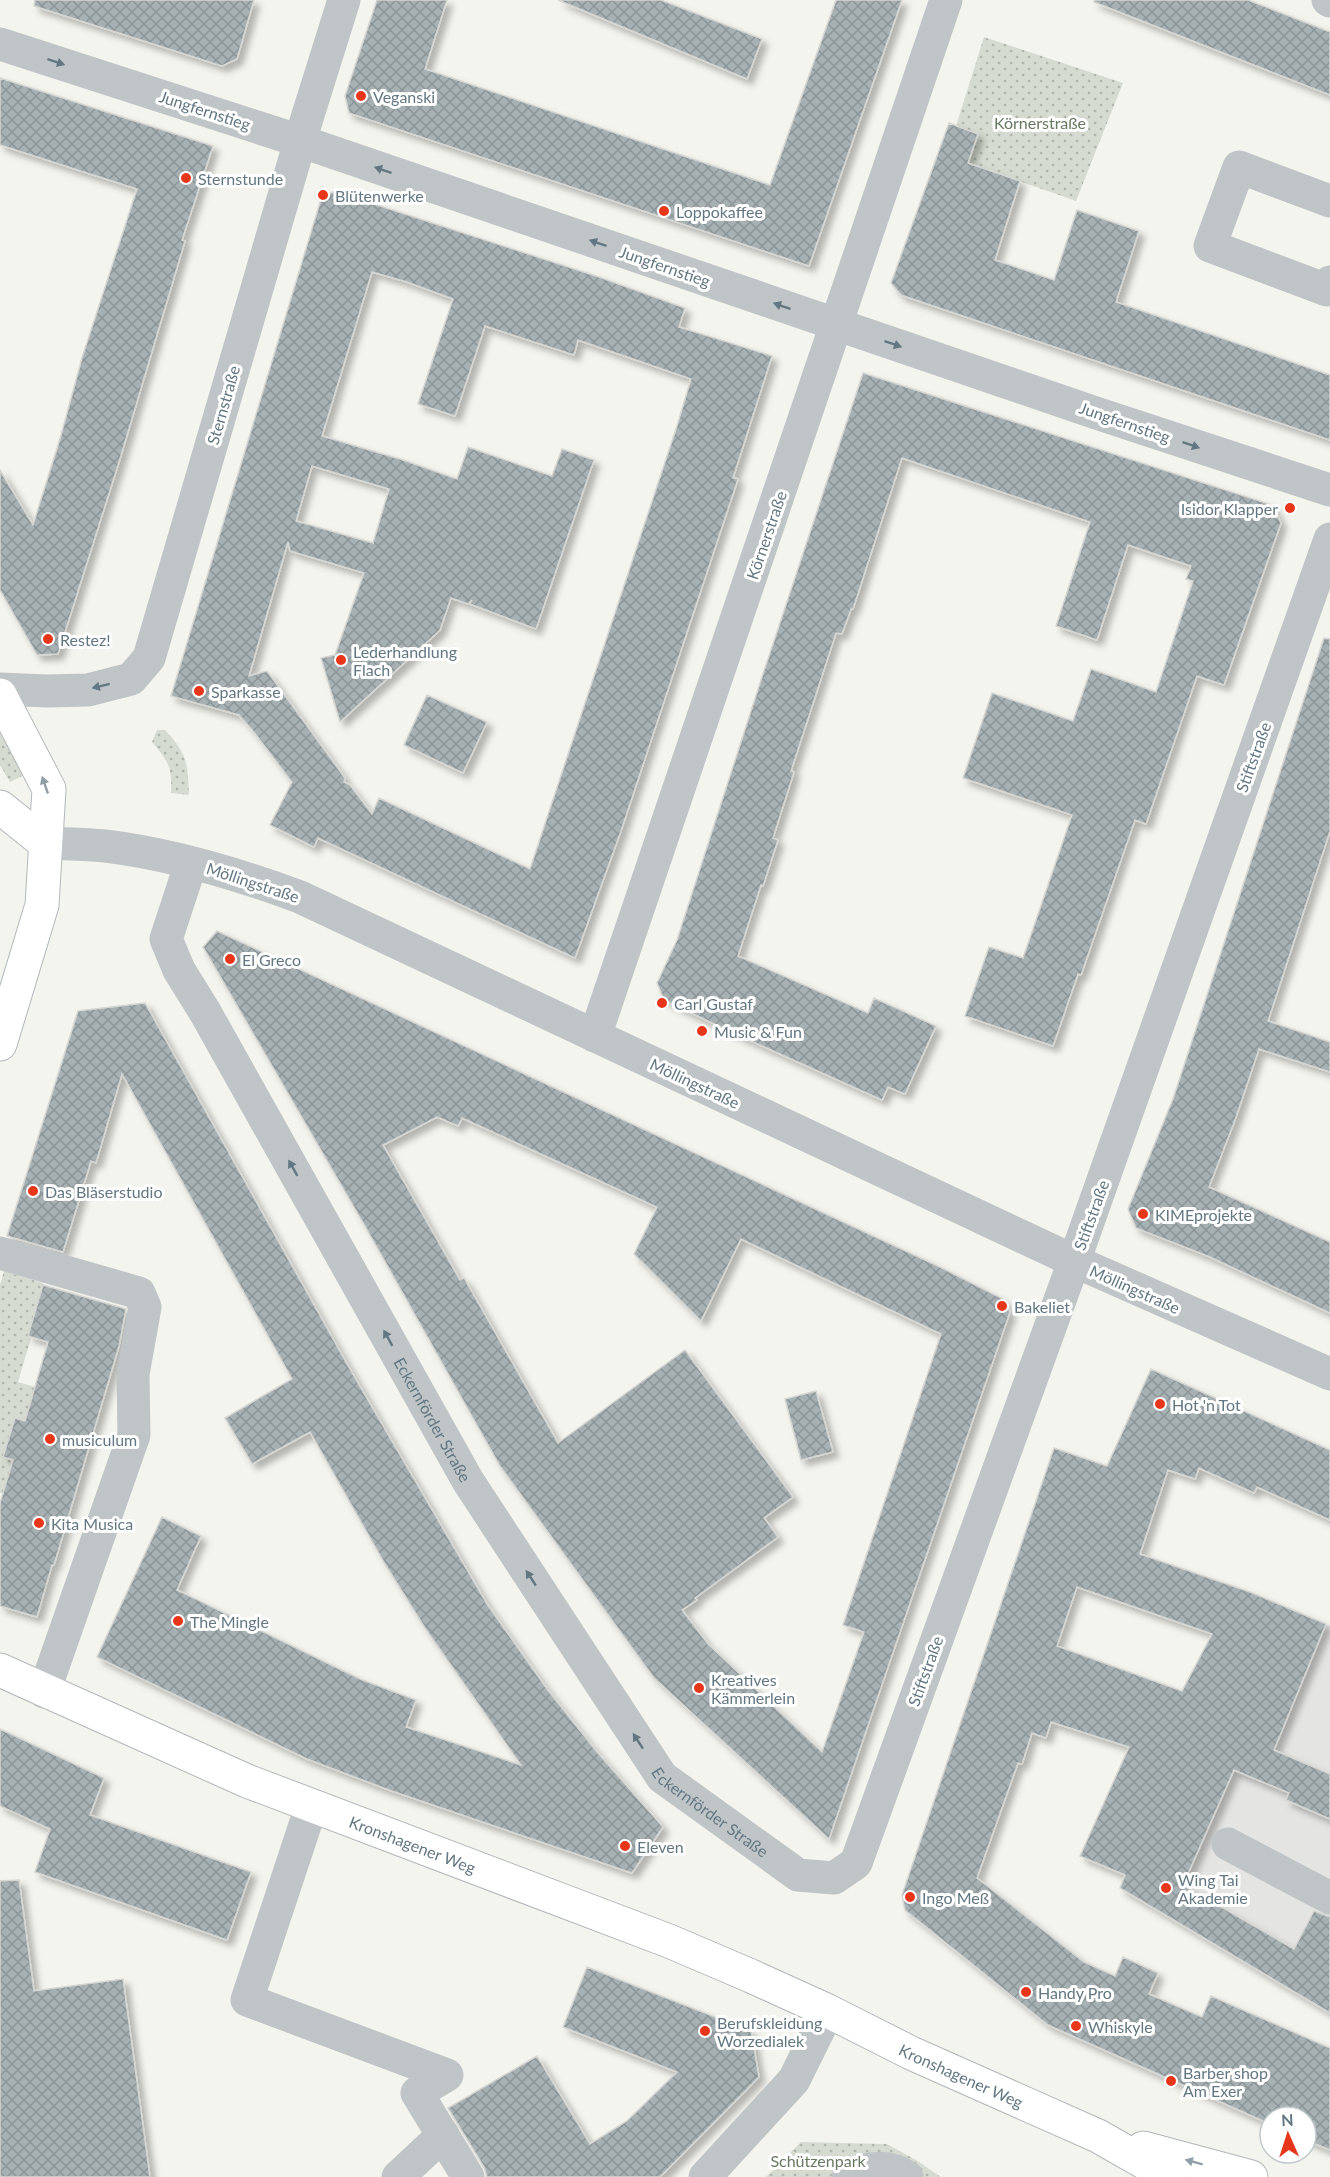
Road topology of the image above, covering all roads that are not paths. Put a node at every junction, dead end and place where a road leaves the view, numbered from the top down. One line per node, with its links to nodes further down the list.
1 (344, 0): 4 (street, Sternstraße)
2 (946, 0): 7 (street, Körnerstraße)
3 (0, 44): 4 (street, Jungfernstieg, one-way to 4)
4 (300, 141): 7 (street, Jungfernstieg, one-way to 4); 10 (street, Sternstraße, one-way to 10)
5 (1330, 201): 6 (street)
6 (1329, 288)
7 (837, 325): 8 (street, Jungfernstieg, one-way to 8); 15 (street, Körnerstraße)
8 (1330, 490)
9 (1330, 539): 18 (street, Stiftstraße)
10 (0, 688)
11 (0, 695): 13 (main road, one-way to 11)
12 (0, 807): 13 (main road)
13 (45, 843): 14 (street, Möllingstraße); 16 (main road)
14 (190, 863): 15 (street, Möllingstraße); 24 (street, Eckernförder Straße, one-way to 14)
15 (595, 1036): 18 (street, Möllingstraße)
16 (0, 1044)
17 (0, 1253): 21 (street)
18 (1074, 1261): 19 (street, Möllingstraße); 24 (street, Stiftstraße)
19 (1330, 1374)
20 (0, 1670): 21 (main road, Kronshagener Weg)
21 (44, 1692): 22 (main road, Kronshagener Weg)
22 (311, 1807): 26 (main road, Kronshagener Weg); 27 (street)
23 (1228, 1844): 25 (street)
24 (834, 1878)
25 (1330, 1898)
26 (828, 2011): 28 (main road, Kronshagener Weg); 31 (street)
27 (443, 2135): 29 (street); 30 (street)
28 (1098, 2136): 34 (main road); 35 (main road, Kronshagener Weg); 36 (main road, Kronshagener Weg, one-way to 28)
29 (398, 2177)
30 (468, 2177)
31 (705, 2177)
32 (848, 2177): 33 (street)
33 (907, 2177)
34 (1133, 2177)
35 (1170, 2177)
36 (1251, 2177)

